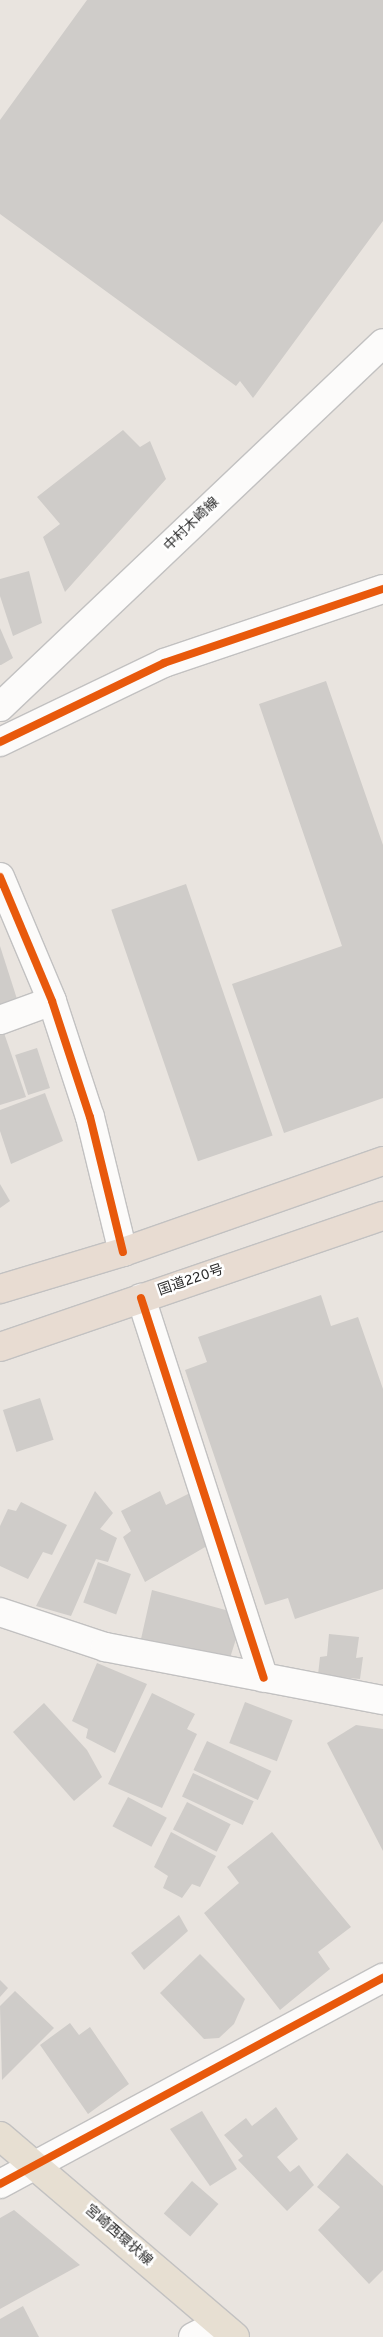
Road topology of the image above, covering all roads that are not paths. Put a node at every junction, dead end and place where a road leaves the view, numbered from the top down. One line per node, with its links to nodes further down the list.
1 (383, 343): 3 (street, 中村木崎線)
2 (383, 589): 4 (street)
3 (0, 707)
4 (0, 742)
5 (0, 877): 6 (street)
6 (52, 1001): 7 (street); 10 (street)
7 (0, 1020)
8 (383, 1161): 10 (highway)
9 (383, 1216): 12 (highway, 国道220号)
10 (123, 1252): 11 (highway)
11 (0, 1289)
12 (141, 1298): 13 (highway, 国道220号); 15 (street)
13 (0, 1347)
14 (0, 1612): 15 (street)
15 (264, 1678): 16 (street)
16 (383, 1700)
17 (383, 1978): 19 (street)
18 (0, 2136): 19 (main road, 宮崎西環状線)
19 (37, 2166): 20 (street); 21 (main road, 宮崎西環状線)
20 (0, 2184)
21 (226, 2330): 22 (street)
22 (193, 2337)

